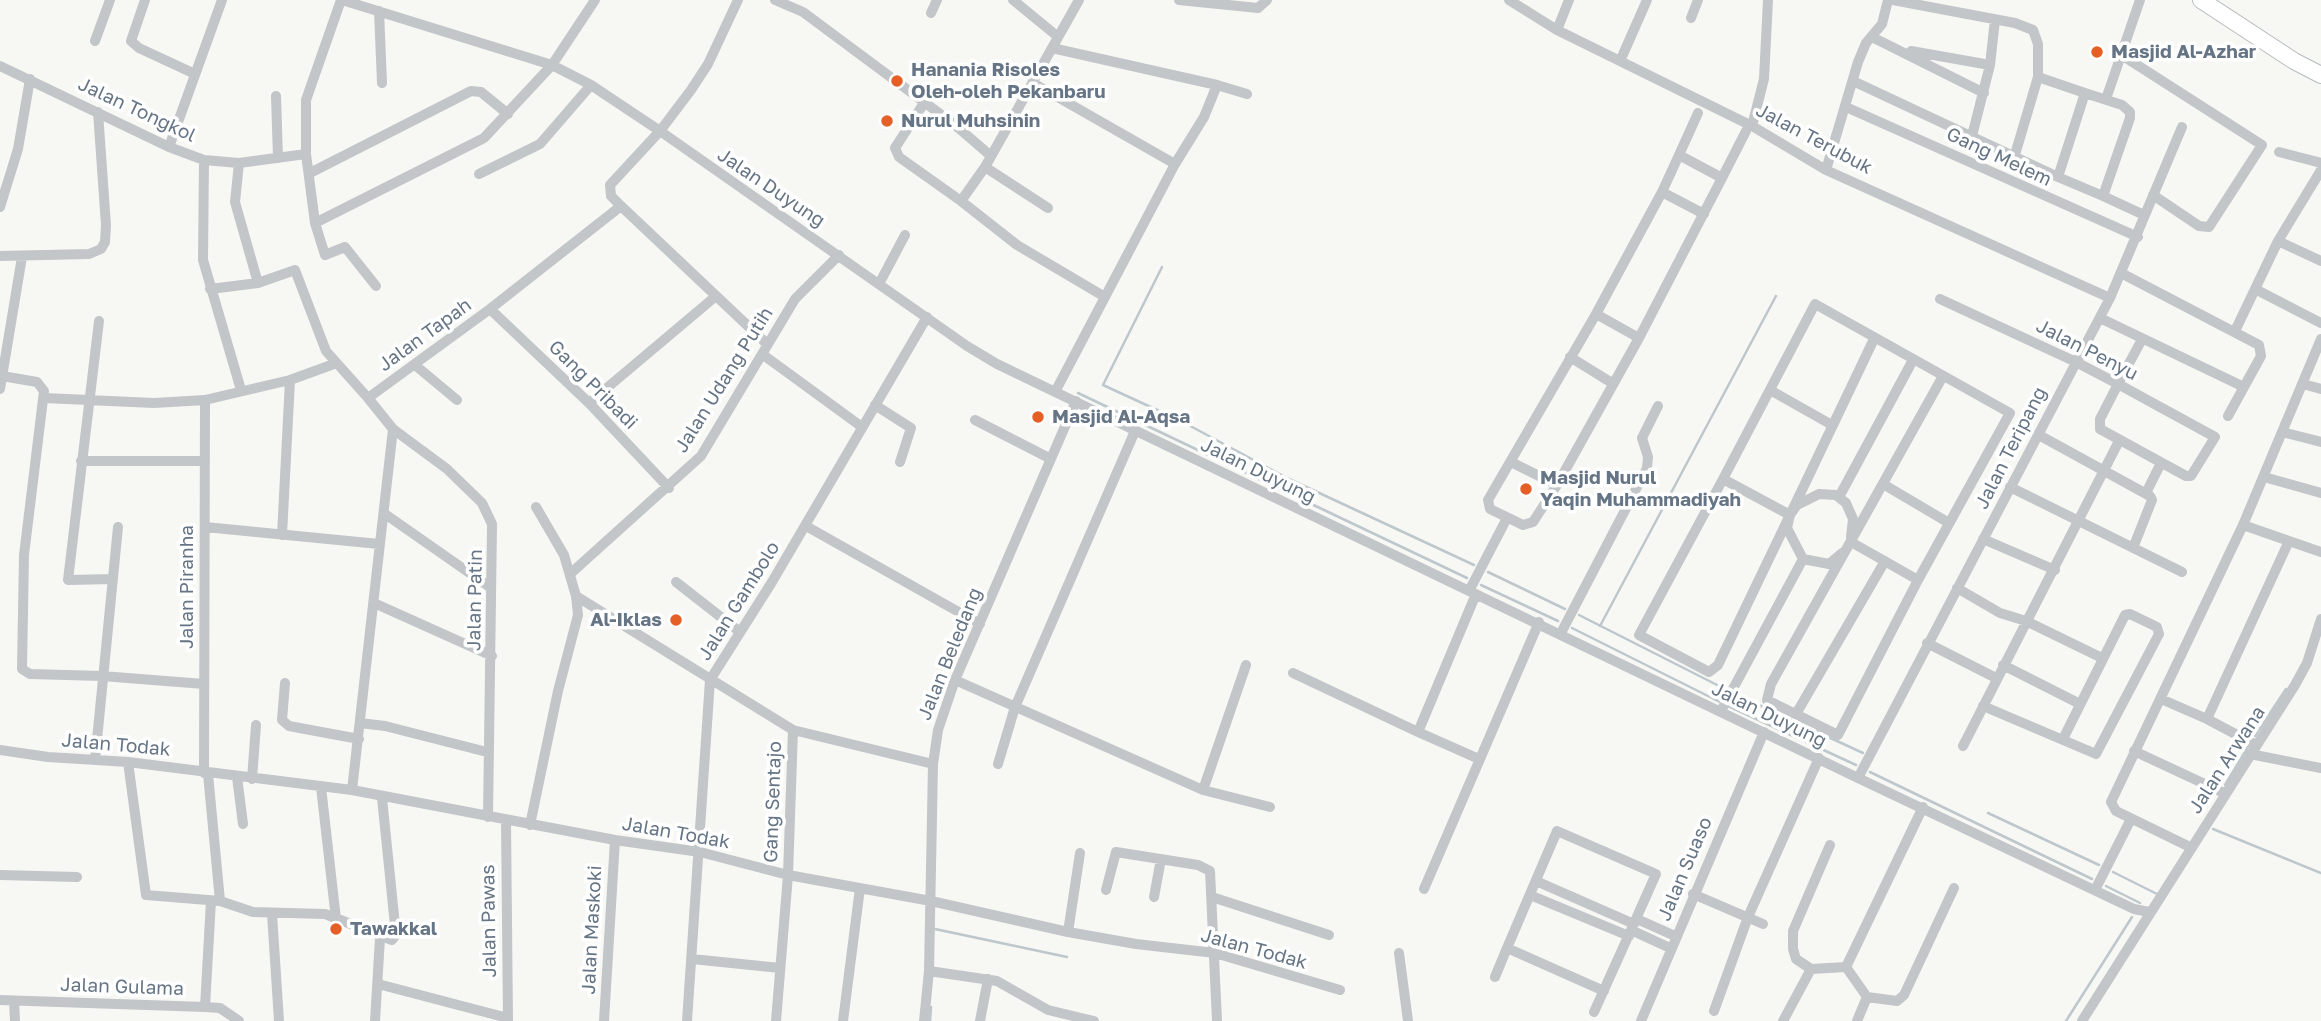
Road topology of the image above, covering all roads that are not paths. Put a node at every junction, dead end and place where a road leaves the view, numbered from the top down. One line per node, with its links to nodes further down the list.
1 (110, 0): 28 (street)
2 (145, 0): 36 (street)
3 (222, 0): 36 (street)
4 (346, 0): 22 (street, Jalan Duyung); 61 (street)
5 (595, 0): 33 (street)
6 (738, 0): 57 (street)
7 (775, 0): 50 (street)
8 (937, 0): 23 (street)
9 (1013, 0): 29 (street)
10 (1079, 0): 29 (street)
11 (1179, 0): 21 (street)
12 (1268, 0): 21 (street)
13 (1508, 0): 26 (street, Jalan Terubuk)
14 (1569, 0): 26 (street)
15 (1647, 0): 32 (street)
16 (1698, 0): 24 (street)
17 (1768, 0): 56 (street)
18 (1890, 0): 25 (street); 27 (street)
19 (2140, 0): 31 (street)
20 (2201, 0): 37 (main road)
21 (1198, 1)
22 (379, 11): 33 (street, Jalan Duyung); 41 (street)
23 (931, 13)
24 (1691, 18)
25 (1995, 20): 34 (street); 38 (street)
26 (1557, 30): 32 (street, Jalan Terubuk)
27 (1872, 37): 30 (street); 40 (street)
28 (95, 41)
29 (1055, 42): 42 (street); 44 (street)
30 (1901, 50): 34 (street); 45 (street)
31 (2120, 54): 49 (street); 79 (street)
32 (1621, 59): 56 (street, Jalan Terubuk)
33 (552, 65): 43 (street, Jalan Duyung); 54 (street)
34 (1990, 65): 45 (street)
35 (0, 66): 39 (street, Jalan Tongkol)
36 (195, 74): 59 (street)
37 (2321, 75)
38 (2038, 78): 46 (street); 65 (street)
39 (30, 79): 52 (street, Jalan Tongkol); 83 (street)
40 (1853, 81): 51 (street); 58 (street)
41 (382, 83)
42 (1033, 83): 63 (street); 69 (street)
43 (591, 85): 57 (street, Jalan Duyung); 74 (street)
44 (1217, 85): 47 (street); 69 (street)
45 (1984, 93): 58 (street)
46 (2085, 93): 49 (street); 75 (street)
47 (1247, 94)
48 (276, 96): 64 (street)
49 (2106, 99): 80 (street)
50 (924, 103): 63 (street); 81 (street)
51 (1846, 107): 71 (street); 89 (street, Gang Melem)
52 (98, 112): 59 (street, Jalan Tongkol); 93 (street)
53 (1698, 113): 62 (street)
54 (508, 114): 73 (street); 87 (street)
55 (2182, 127): 79 (street, Jalan Teripang)
56 (1749, 128): 71 (street, Jalan Terubuk); 76 (street)
57 (660, 131): 82 (street); 92 (street, Jalan Duyung)
58 (1972, 136): 65 (street)
59 (169, 147): 66 (street, Jalan Tongkol)
60 (2279, 152): 68 (street)
61 (306, 154): 64 (street, Jalan Tongkol); 73 (street)
62 (1679, 155): 76 (street); 78 (street)
63 (991, 156): 70 (street)
64 (278, 158): 67 (street, Jalan Tongkol)
65 (2014, 158): 75 (street)
66 (204, 160): 67 (street, Jalan Tongkol); 99 (street)
67 (239, 163): 96 (street)
68 (2321, 163)
69 (1175, 164): 102 (street)
70 (985, 167): 81 (street); 84 (street)
71 (1826, 170): 103 (street, Jalan Terubuk)
72 (2321, 170): 77 (street)
73 (310, 173): 87 (street)
74 (479, 174)
75 (2058, 177): 80 (street)
76 (1722, 178): 85 (street)
77 (2317, 187): 90 (street)
78 (1662, 192): 85 (street); 106 (street)
79 (2153, 195): 86 (street, Jalan Teripang)
80 (2103, 196): 86 (street)
81 (961, 201): 102 (street)
82 (621, 206): 101 (street); 105 (street, Jalan Tapah)
83 (0, 207)
84 (1048, 208)
85 (1704, 215): 113 (street)
86 (2144, 215): 89 (street, Jalan Teripang)
87 (315, 223): 98 (street)
88 (905, 235): 97 (street)
89 (2137, 237): 95 (street, Jalan Teripang)
90 (2278, 241): 94 (street); 100 (street)
91 (0, 256): 93 (street)
92 (839, 256): 97 (street, Jalan Duyung); 117 (street, Jalan Udang Putih)
93 (22, 257): 111 (street)
94 (2321, 261)
95 (2121, 273): 103 (street, Jalan Teripang); 112 (street)
96 (258, 283): 99 (street); 121 (street)
97 (878, 284): 107 (street, Jalan Duyung)
98 (376, 286)
99 (210, 289): 132 (street)
100 (2255, 289): 110 (street); 112 (street)
101 (716, 296): 117 (street); 141 (street)
102 (1105, 297): 134 (street)
103 (2110, 298): 108 (street, Jalan Teripang)
104 (1940, 299): 120 (street, Jalan Penyu)
105 (490, 309): 122 (street, Jalan Tapah); 141 (street, Gang Pribadi)
106 (1596, 313): 113 (street); 118 (street)
107 (927, 317): 134 (street, Jalan Duyung); 142 (street, Jalan Gambolo)
108 (2100, 317): 120 (street, Jalan Teripang); 129 (street)
109 (99, 321): 137 (street)
110 (2321, 323)
111 (5, 327): 123 (street)
112 (2235, 331): 129 (street)
113 (1639, 338): 126 (street)
114 (1874, 339): 119 (street); 133 (street); 146 (street)
115 (2321, 339): 128 (street)
116 (2140, 343): 127 (street)
117 (765, 349): 147 (street); 166 (street, Jalan Udang Putih)
118 (1570, 357): 126 (street); 158 (street)
119 (1913, 360): 124 (street); 169 (street)
120 (2076, 362): 127 (street, Jalan Penyu); 151 (street, Jalan Teripang)
121 (334, 364): 125 (street); 136 (street)
122 (415, 365): 136 (street, Jalan Tapah); 139 (street)
123 (2, 376): 130 (street); 135 (street)
124 (1943, 376): 163 (street); 175 (street)
125 (290, 380): 132 (street); 180 (street)
126 (1612, 383): 164 (street)
127 (2118, 384): 152 (street); 159 (street, Jalan Penyu)
128 (2303, 384): 131 (street); 150 (street)
129 (2244, 387): 144 (street)
130 (0, 389)
131 (2321, 389)
132 (241, 390): 138 (street)
133 (1770, 390): 146 (street); 162 (street)
134 (1055, 391): 140 (street, Jalan Duyung)
135 (44, 398): 137 (street); 214 (street)
136 (368, 398): 148 (street)
137 (89, 400): 138 (street); 155 (street)
138 (205, 400): 156 (street, Jalan Piranha)
139 (457, 400)
140 (1076, 401): 149 (street, Jalan Duyung); 154 (street, Jalan Beledang)
141 (589, 403): 166 (street, Gang Pribadi)
142 (875, 405): 147 (street, Jalan Gambolo); 157 (street)
143 (1658, 406): 205 (street)
144 (2228, 416)
145 (975, 420): 154 (street)
146 (1832, 425): 172 (street)
147 (862, 426): 177 (street, Jalan Gambolo)
148 (393, 429): 171 (street); 195 (street, Jalan Patin)
149 (1135, 431): 197 (street, Jalan Duyung); 224 (street)
150 (2282, 432): 153 (street); 161 (street)
151 (2037, 435): 160 (street); 165 (street, Jalan Teripang)
152 (2119, 442): 159 (street); 160 (street)
153 (2321, 442)
154 (1049, 458): 203 (street, Jalan Beledang)
155 (80, 461): 156 (street); 192 (street)
156 (204, 461): 179 (street, Jalan Piranha)
157 (900, 462)
158 (1511, 462): 164 (street); 173 (street)
159 (2161, 463): 167 (street)
160 (2105, 471): 167 (street); 174 (street)
161 (2264, 477): 168 (street); 176 (street)
162 (1723, 479): 172 (street); 172 (street)
163 (1883, 484): 175 (street); 183 (street)
164 (1557, 485): 173 (street)
165 (2010, 487): 174 (street); 181 (street, Jalan Teripang)
166 (668, 488): 191 (street, Jalan Udang Putih)
167 (2146, 493): 185 (street)
168 (2321, 493)
169 (1839, 497): 172 (street); 183 (street)
170 (536, 507): 191 (street)
171 (384, 514): 184 (street); 195 (street)
172 (1790, 514): 187 (street)
173 (1507, 518): 197 (street)
174 (2079, 521): 185 (street); 189 (street)
175 (1949, 523): 193 (street)
176 (2243, 525): 182 (street); 220 (street)
177 (806, 526): 203 (street); 204 (street, Jalan Gambolo)
178 (118, 527): 192 (street)
179 (205, 527): 180 (street); 219 (street, Jalan Piranha)
180 (282, 535): 184 (street)
181 (1983, 539): 189 (street); 196 (street, Jalan Teripang)
182 (2289, 541): 186 (street); 226 (street)
183 (1851, 542): 187 (street); 188 (street); 225 (street)
184 (379, 544): 199 (street)
185 (2133, 548): 190 (street)
186 (2321, 552)
187 (1803, 559): 221 (street)
188 (1885, 561): 193 (street); 225 (street)
189 (2055, 570): 201 (street)
190 (2182, 572)
191 (570, 574): 198 (street)
192 (113, 579): 214 (street)
193 (1918, 580): 225 (street)
194 (676, 582): 204 (street)
195 (491, 587): 207 (street, Jalan Patin)
196 (1957, 588): 201 (street); 206 (street, Jalan Teripang)
197 (1473, 593): 202 (street, Jalan Duyung); 230 (street)
198 (576, 596): 216 (street); 261 (street)
199 (374, 603): 207 (street); 227 (street)
200 (2321, 619): 209 (street, Jalan Arwana)
201 (2025, 621): 208 (street); 211 (street)
202 (1539, 622): 205 (street, Jalan Duyung); 240 (street)
203 (979, 624): 217 (street, Jalan Beledang)
204 (740, 632): 216 (street, Jalan Gambolo)
205 (1561, 633): 221 (street, Jalan Duyung)
206 (1927, 643): 215 (street); 248 (street, Jalan Teripang)
207 (492, 656): 238 (street, Jalan Patin)
208 (2102, 658): 222 (street); 233 (street)
209 (2307, 663): 212 (street); 236 (street, Jalan Arwana)
210 (1246, 665): 252 (street)
211 (2003, 665): 215 (street); 222 (street)
212 (2321, 665)
213 (1293, 673): 230 (street)
214 (102, 676): 219 (street); 241 (street)
215 (1996, 678): 223 (street)
216 (710, 680): 229 (street); 265 (street, Jalan Gambolo)
217 (955, 680): 224 (street); 243 (street, Jalan Beledang)
218 (285, 683): 232 (street)
219 (204, 684): 246 (street, Jalan Piranha)
220 (2161, 699): 226 (street); 237 (street)
221 (1727, 701): 231 (street, Jalan Duyung)
222 (2080, 704): 233 (street)
223 (1983, 706): 233 (street); 234 (street)
224 (1015, 707): 244 (street); 252 (street)
225 (1796, 714)
226 (2207, 719): 236 (street)
227 (360, 723): 232 (street); 238 (street)
228 (256, 725): 249 (street)
229 (793, 730): 243 (street); 269 (street, Gang Sentajo)
230 (1418, 732): 240 (street)
231 (1763, 732): 239 (street, Jalan Duyung); 277 (street, Jalan Suaso)
232 (359, 739): 251 (street)
233 (2063, 739)
234 (1963, 746)
235 (0, 750): 241 (street, Jalan Todak)
236 (2253, 750): 245 (street); 253 (street, Jalan Arwana)
237 (2134, 751): 253 (street); 258 (street)
238 (487, 752): 257 (street, Jalan Patin)
239 (1819, 758): 248 (street, Jalan Duyung); 285 (street)
240 (1479, 759): 274 (street)
241 (95, 760): 242 (street, Jalan Todak)
242 (128, 762): 246 (street, Jalan Todak); 281 (street)
243 (933, 764): 282 (street, Jalan Beledang)
244 (998, 764)
245 (2321, 768)
246 (206, 773): 247 (street, Jalan Todak); 281 (street, Jalan Piranha)
247 (237, 777): 249 (street, Jalan Todak); 260 (street)
248 (1858, 778): 256 (street, Jalan Duyung)
249 (252, 779): 250 (street, Jalan Todak)
250 (320, 787): 251 (street, Jalan Todak); 286 (street)
251 (352, 790): 254 (street, Jalan Todak)
252 (1203, 790): 255 (street)
253 (2224, 793): 264 (street, Jalan Arwana)
254 (382, 798): 257 (street, Jalan Todak); 292 (street)
255 (1270, 807)
256 (1923, 807): 276 (street, Jalan Duyung); 298 (street)
257 (488, 817): 259 (street, Jalan Todak)
258 (2131, 819): 264 (street); 276 (street)
259 (506, 821): 261 (street, Jalan Todak); 314 (street, Jalan Pawas)
260 (243, 824)
261 (530, 825): 262 (street, Jalan Todak)
262 (615, 840): 265 (street, Jalan Todak); 319 (street, Jalan Maskoki)
263 (1830, 845): 300 (street)
264 (2192, 848): 283 (street, Jalan Arwana)
265 (699, 852): 269 (street, Jalan Todak); 297 (street, Jalan Gambolo)
266 (1080, 853): 289 (street)
267 (1161, 859): 275 (street); 279 (street); 280 (street)
268 (0, 875): 270 (street)
269 (788, 875): 272 (street, Jalan Todak); 299 (street, Gang Sentajo)
270 (77, 877)
271 (1536, 881): 278 (street); 288 (street); 288 (street)
272 (860, 888): 282 (street, Jalan Todak); 322 (street)
273 (1954, 888): 307 (street)
274 (1424, 889)
275 (1106, 890)
276 (2095, 890): 283 (street, Jalan Duyung)
277 (1693, 894): 285 (street); 291 (street, Jalan Suaso)
278 (1530, 895): 288 (street); 293 (street)
279 (1154, 897)
280 (1212, 897): 290 (street); 295 (street)
281 (216, 901): 284 (street); 310 (street, Jalan Piranha)
282 (931, 901): 289 (street, Jalan Todak); 301 (street, Jalan Beledang)
283 (2149, 912): 331 (street, Jalan Arwana)
284 (272, 914): 286 (street); 317 (street)
285 (1748, 917): 287 (street); 311 (street)
286 (336, 919): 292 (street)
287 (1763, 924)
288 (1633, 927): 291 (street); 294 (street); 306 (street)
289 (1068, 932): 295 (street, Jalan Todak)
290 (1329, 935)
291 (1675, 936): 294 (street, Jalan Suaso)
292 (380, 937): 304 (street)
293 (1507, 948): 302 (street); 306 (street)
294 (1670, 948): 328 (street, Jalan Suaso)
295 (1215, 953): 305 (street, Jalan Todak); 326 (street)
296 (1399, 953): 327 (street)
297 (692, 959): 299 (street); 320 (street, Jalan Gambolo)
298 (1846, 967): 300 (street); 307 (street)
299 (780, 968): 321 (street, Gang Sentajo)
300 (1811, 970): 329 (street)
301 (929, 971): 303 (street); 323 (street, Jalan Beledang)
302 (1495, 977)
303 (988, 979): 313 (street); 324 (street)
304 (378, 984): 314 (street); 318 (street)
305 (1340, 990)
306 (1604, 991): 312 (street)
307 (1867, 997): 330 (street)
308 (0, 1000): 309 (street, Jalan Gulama)
309 (14, 1000): 310 (street, Jalan Gulama); 315 (street)
310 (205, 1007): 316 (street, Jalan Gulama)
311 (1714, 1011)
312 (1594, 1012)
313 (1047, 1015): 325 (street)
314 (508, 1020)
315 (15, 1021)
316 (239, 1021)
317 (279, 1021)
318 (375, 1021)
319 (604, 1021)
320 (687, 1021)
321 (776, 1021)
322 (843, 1021)
323 (924, 1021)
324 (980, 1021)
325 (1094, 1021)
326 (1217, 1021)
327 (1408, 1021)
328 (1640, 1021)
329 (1783, 1021)
330 (1857, 1021)
331 (2082, 1021)

